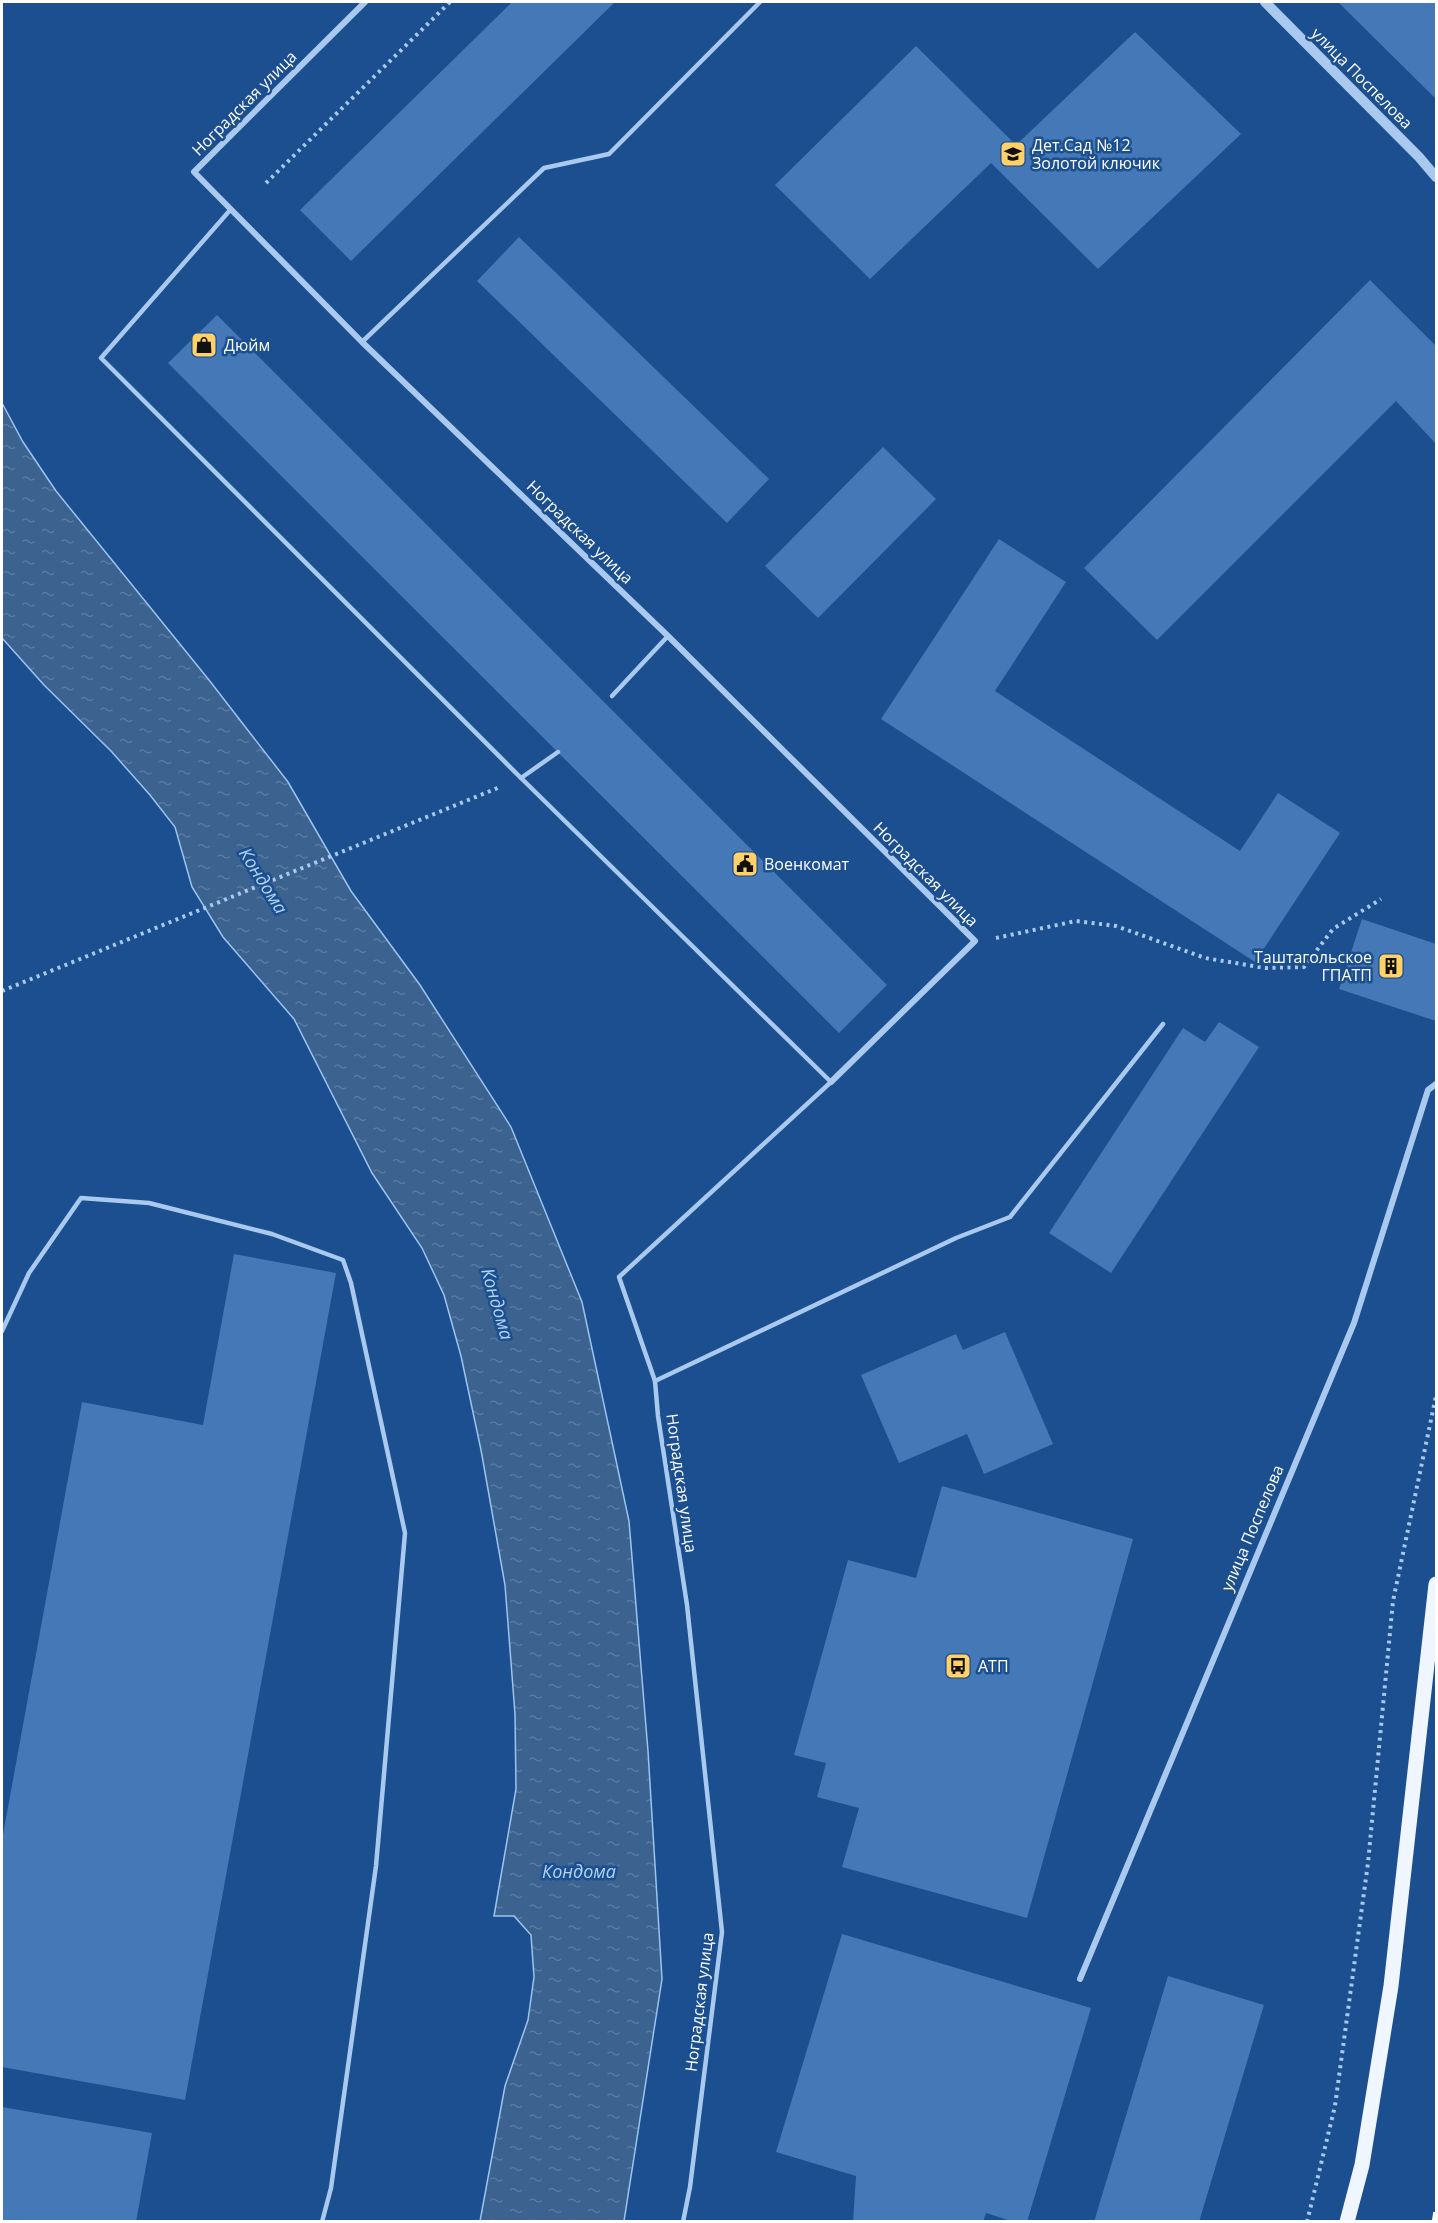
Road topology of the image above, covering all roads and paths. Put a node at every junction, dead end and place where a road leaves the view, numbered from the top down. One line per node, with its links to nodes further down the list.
1 (365, 2): 7 (street, Ноградская улица)
2 (450, 2): 6 (path)
3 (760, 2): 8 (lane)
4 (1264, 2): 5 (street, улица Поспелова)
5 (1437, 177)
6 (266, 183)
7 (231, 209): 8 (street, Ноградская улица); 12 (lane)
8 (362, 342): 9 (street, Ноградская улица)
9 (668, 636): 10 (lane); 14 (street, Ноградская улица)
10 (612, 696)
11 (558, 752): 12 (lane)
12 (521, 778): 15 (path); 17 (lane)
13 (1381, 898): 14 (path)
14 (975, 941): 17 (street, Ноградская улица)
15 (2, 991)
16 (1163, 1024): 20 (lane)
17 (831, 1082): 20 (lane, Ноградская улица)
18 (1437, 1084): 23 (street, улица Поспелова)
19 (2, 1331): 24 (lane)
20 (655, 1381): 25 (lane, Ноградская улица)
21 (1437, 1396): 26 (path)
22 (1437, 1584): 27 (main road)
23 (1080, 1979)
24 (322, 2222)
25 (683, 2222)
26 (1307, 2222)
27 (1347, 2222)

